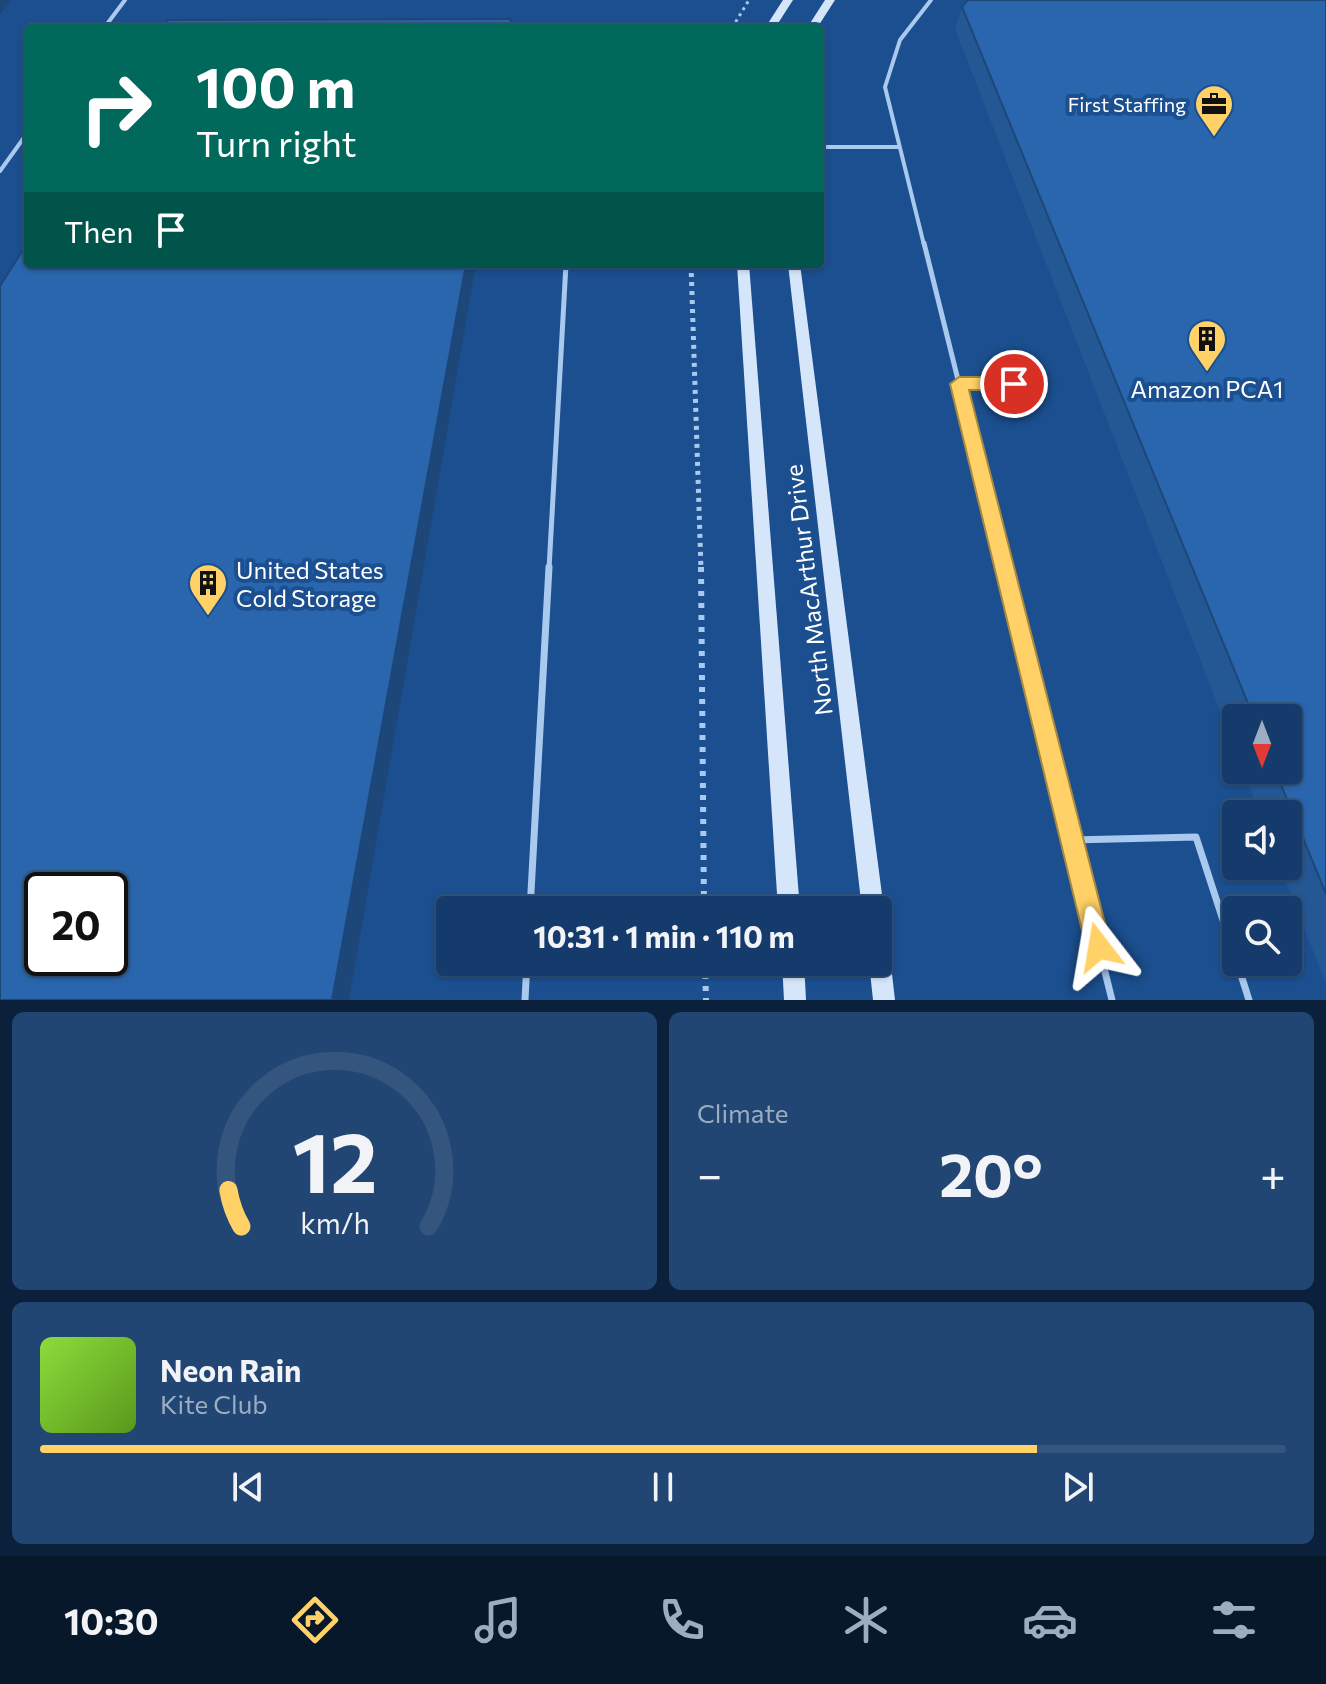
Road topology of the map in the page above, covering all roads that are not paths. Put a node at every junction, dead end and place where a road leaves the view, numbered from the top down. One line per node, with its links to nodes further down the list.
1 (125, 0): 5 (lane)
2 (788, 0): 6 (main road)
3 (830, 0): 7 (main road)
4 (931, 0): 10 (lane)
5 (107, 24)
6 (773, 24)
7 (815, 24)
8 (24, 138): 11 (lane)
9 (824, 147): 10 (lane)
10 (899, 147): 15 (lane)
11 (0, 171)
12 (566, 268): 18 (lane)
13 (743, 268): 19 (main road, North MacArthur Drive)
14 (794, 268): 20 (main road, North MacArthur Drive)
15 (959, 384): 16 (lane); 17 (lane)
16 (1042, 384)
17 (1072, 840): 21 (lane); 29 (lane)
18 (531, 896)
19 (788, 896)
20 (871, 896)
21 (1222, 918)
22 (526, 976): 26 (lane)
23 (794, 976): 27 (main road)
24 (881, 976): 28 (main road)
25 (1241, 976): 30 (lane)
26 (525, 1000)
27 (795, 1000)
28 (884, 1000)
29 (1112, 1000)
30 (1249, 1000)

